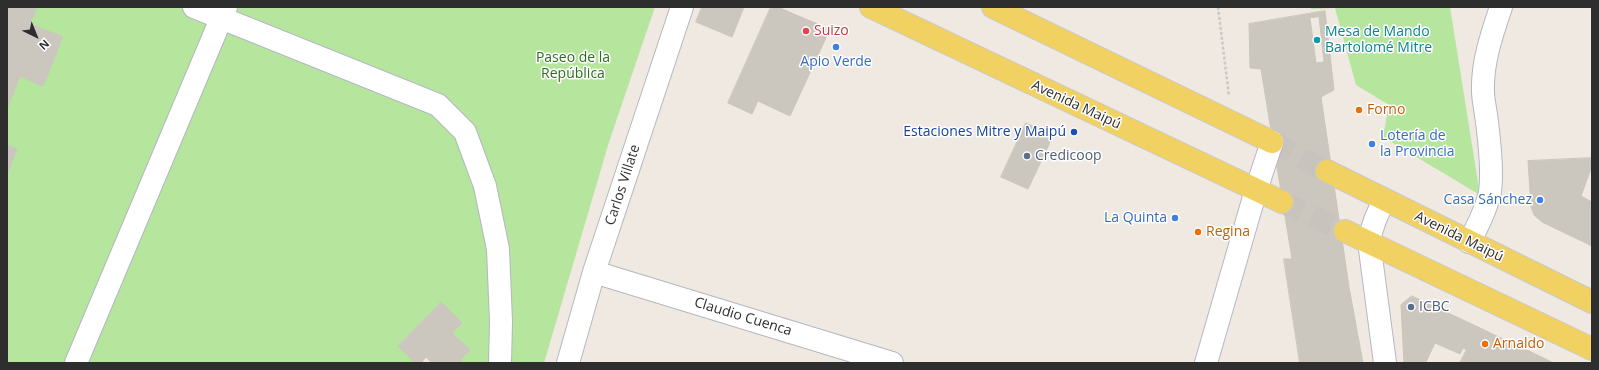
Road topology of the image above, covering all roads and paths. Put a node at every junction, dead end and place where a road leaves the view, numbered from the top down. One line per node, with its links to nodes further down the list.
1 (194, 7): 7 (street)
2 (682, 7): 17 (street, Carlos Villate)
3 (871, 7): 11 (main road, Avenida Maipú)
4 (993, 7): 8 (main road)
5 (1218, 7): 8 (path)
6 (1501, 7): 16 (street)
7 (223, 13): 20 (street); 21 (street)
8 (1232, 122): 9 (main road)
9 (1272, 142): 11 (street)
10 (1327, 171): 12 (main road, Avenida Maipú)
11 (1256, 190): 13 (main road, Avenida Maipú); 24 (street)
12 (1384, 200): 15 (street); 16 (main road, Avenida Maipú)
13 (1282, 202)
14 (1345, 231): 15 (main road)
15 (1369, 242): 19 (main road); 25 (street)
16 (1469, 242): 18 (main road, Avenida Maipú)
17 (594, 272): 22 (street, Carlos Villate); 23 (street, Claudio Cuenca)
18 (1592, 302)
19 (1592, 350)
20 (76, 363)
21 (500, 363)
22 (568, 363)
23 (892, 363)
24 (1206, 363)
25 (1385, 363)

